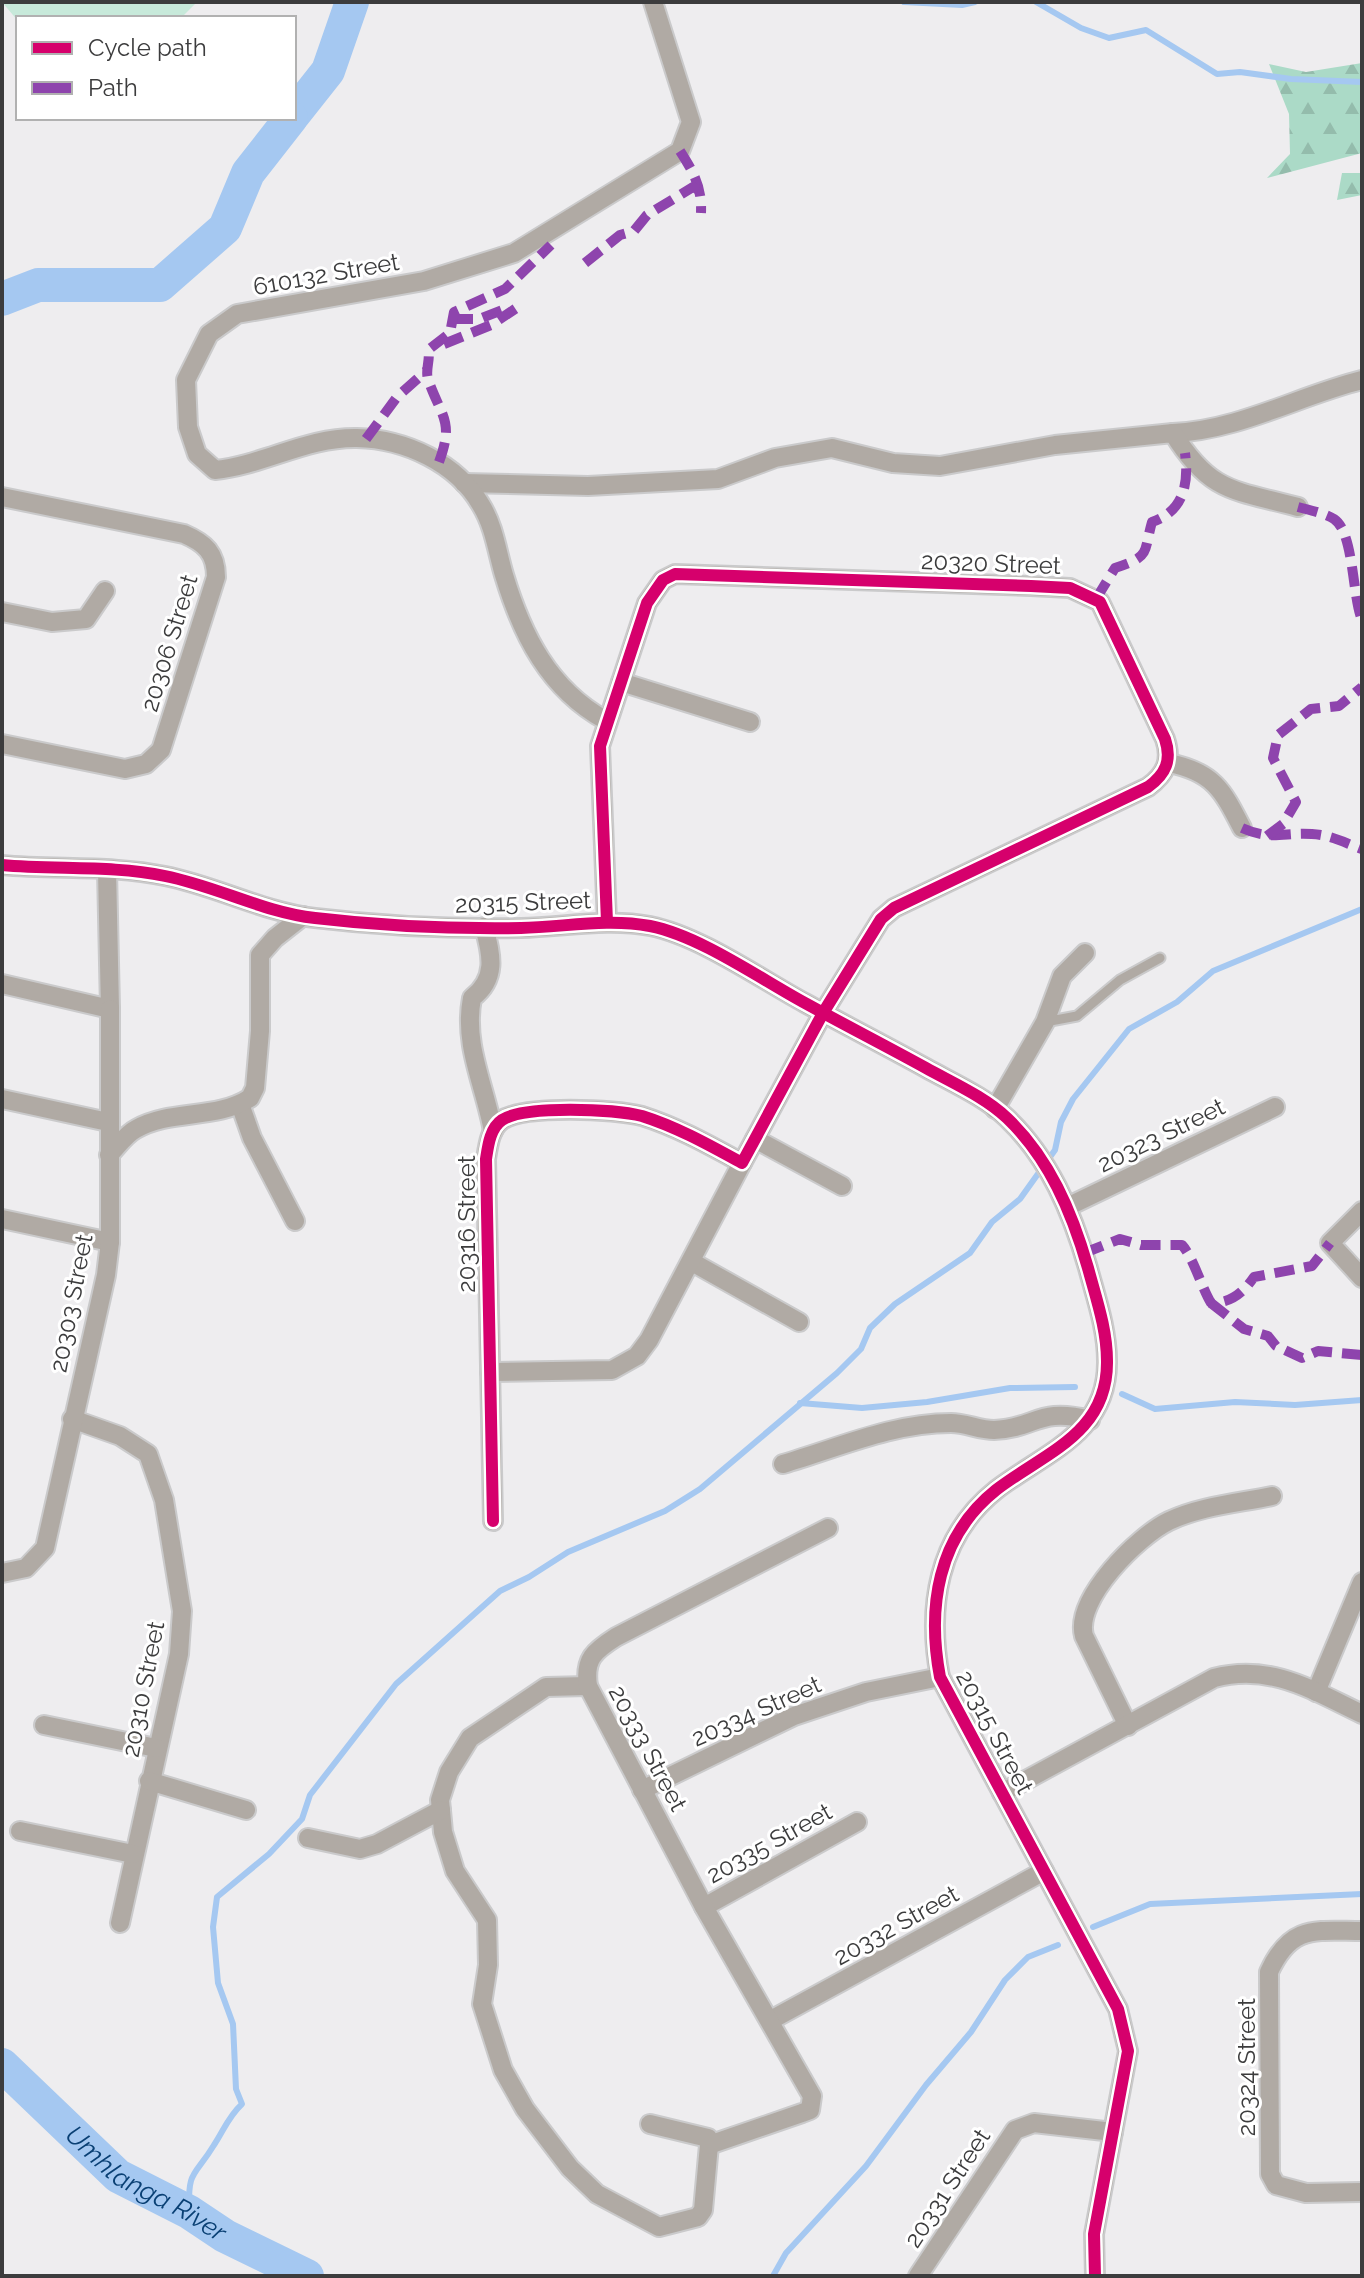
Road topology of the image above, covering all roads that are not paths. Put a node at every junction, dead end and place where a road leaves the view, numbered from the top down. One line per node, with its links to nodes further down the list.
1 (653, 2): 4 (street, 610132 Street)
2 (1362, 380): 3 (street)
3 (1173, 433): 4 (street); 6 (street)
4 (464, 483): 10 (street, 610132 Street)
5 (2, 497): 12 (street, 20306 Street)
6 (1298, 507)
7 (105, 591): 8 (street)
8 (2, 612)
9 (621, 682): 10 (street, 20320 Street); 11 (street); 13 (street, 20320 Street)
10 (605, 720): 18 (street, 20320 Street)
11 (750, 722)
12 (2, 744)
13 (1169, 763): 14 (street); 24 (street)
14 (1242, 828)
15 (2, 865): 16 (street, 20315 Street)
16 (107, 870): 17 (street, 20315 Street); 23 (street, 20303 Street)
17 (303, 916): 19 (street, 20315 Street); 27 (street)
18 (607, 922): 19 (street, 20315 Street); 24 (street, 20315 Street)
19 (484, 927): 31 (street)
20 (1085, 953): 25 (street)
21 (1160, 958): 25 (lane)
22 (2, 984): 23 (street)
23 (110, 1009): 30 (street, 20303 Street)
24 (823, 1013): 29 (street, 20315 Street); 32 (street)
25 (1045, 1022): 29 (street)
26 (2, 1099): 30 (street)
27 (240, 1104): 33 (street); 39 (street)
28 (1275, 1107): 36 (street, 20323 Street)
29 (995, 1109): 36 (street, 20315 Street)
30 (108, 1122): 33 (street, 20303 Street)
31 (493, 1131): 34 (street, 20316 Street); 44 (street, 20316 Street)
32 (755, 1139): 34 (street); 35 (street)
33 (109, 1155): 40 (street, 20303 Street)
34 (742, 1163): 41 (street)
35 (842, 1186)
36 (1067, 1207): 46 (street, 20315 Street)
37 (1362, 1211): 42 (street)
38 (2, 1219): 40 (street)
39 (295, 1221)
40 (110, 1242): 45 (street, 20303 Street)
41 (692, 1262): 43 (street); 44 (street)
42 (1362, 1278)
43 (799, 1322)
44 (490, 1372): 49 (street, 20316 Street)
45 (72, 1419): 51 (street, 20303 Street); 59 (street, 20310 Street)
46 (1090, 1420): 47 (street); 53 (street, 20315 Street)
47 (783, 1464)
48 (1272, 1496): 58 (street)
49 (493, 1521)
50 (828, 1528): 54 (street, 20333 Street)
51 (2, 1573)
52 (1362, 1582): 55 (street)
53 (940, 1677): 61 (street, 20334 Street); 62 (street, 20315 Street)
54 (588, 1686): 61 (street, 20333 Street); 64 (street)
55 (1316, 1692): 56 (street); 58 (street)
56 (1362, 1714)
57 (44, 1725): 59 (street)
58 (1128, 1726): 62 (street)
59 (156, 1748): 60 (street, 20310 Street)
60 (149, 1781): 63 (street); 68 (street, 20310 Street)
61 (642, 1790): 70 (street, 20333 Street)
62 (1002, 1793): 69 (street, 20315 Street)
63 (246, 1810)
64 (441, 1810): 67 (street); 76 (street)
65 (857, 1822): 70 (street, 20335 Street)
66 (20, 1831): 68 (street)
67 (308, 1838)
68 (133, 1854): 71 (street, 20310 Street)
69 (1044, 1871): 73 (street, 20332 Street); 75 (street, 20315 Street)
70 (704, 1907): 73 (street, 20333 Street)
71 (120, 1923)
72 (1362, 1931): 77 (street, 20324 Street)
73 (771, 2020): 76 (street, 20333 Street)
74 (650, 2124): 76 (street)
75 (1113, 2132): 78 (street, 20331 Street); 79 (street, 20315 Street)
76 (709, 2145)
77 (1362, 2192)
78 (918, 2276)
79 (1095, 2276)

